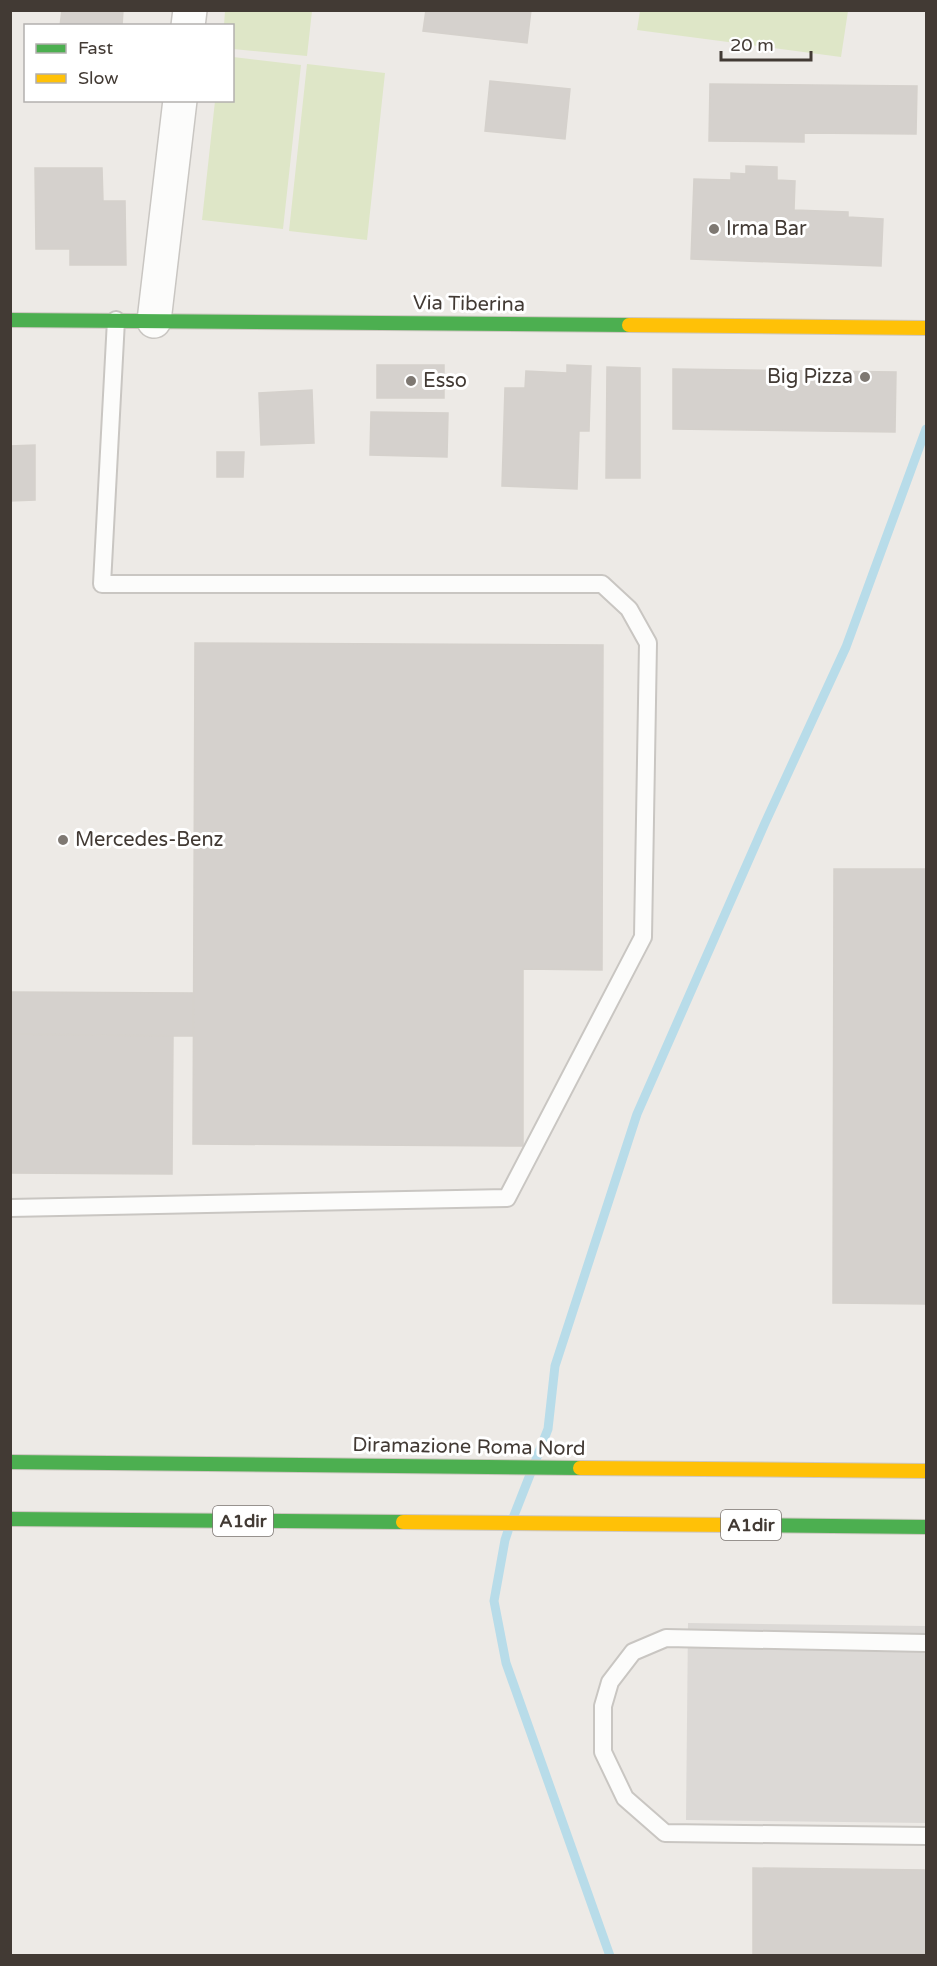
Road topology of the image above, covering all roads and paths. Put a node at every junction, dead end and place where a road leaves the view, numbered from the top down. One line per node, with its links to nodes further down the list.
1 (180, 102): 4 (street)
2 (10, 320): 3 (main road, Via Tiberina)
3 (116, 320): 4 (main road, Via Tiberina); 6 (lane)
4 (154, 321): 5 (main road, Via Tiberina)
5 (927, 328)
6 (10, 1208)
7 (10, 1462): 8 (main road, Diramazione Roma Nord)
8 (927, 1471)
9 (10, 1519): 10 (main road, A1dir)
10 (927, 1527)
11 (927, 1643): 12 (lane)
12 (927, 1836)

